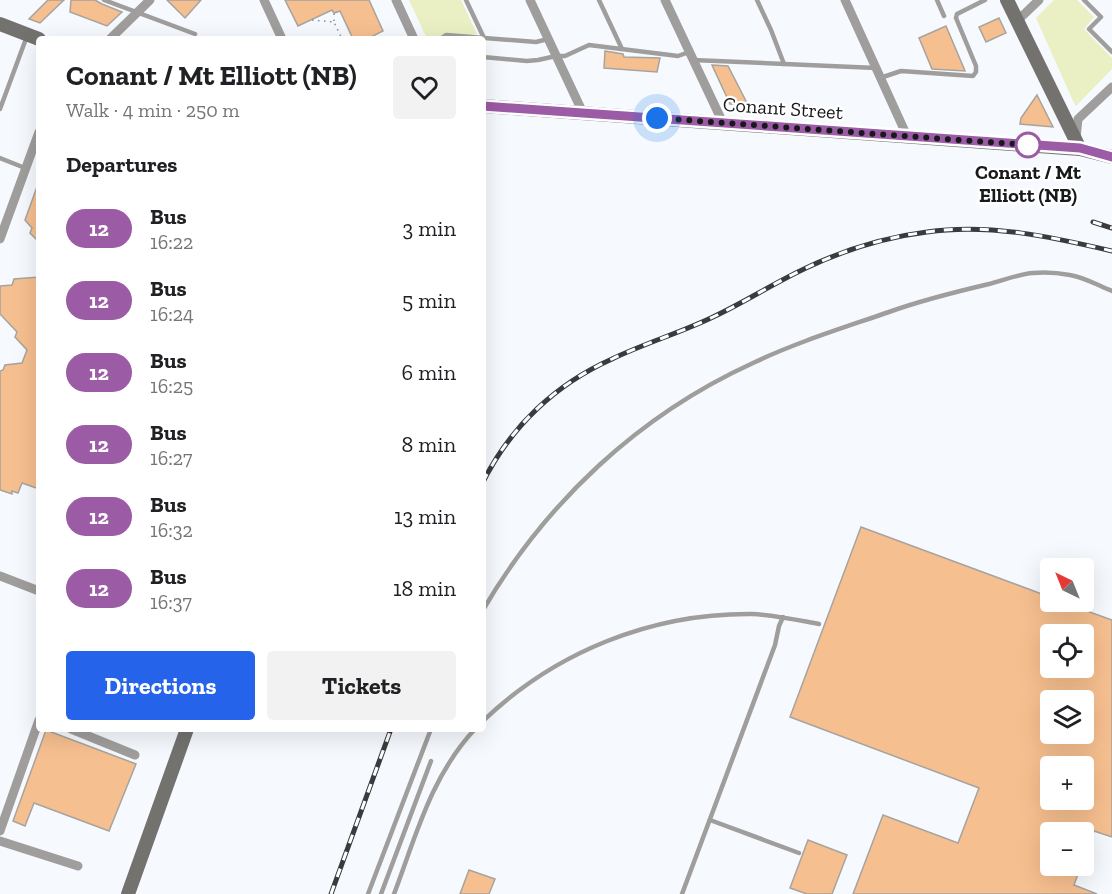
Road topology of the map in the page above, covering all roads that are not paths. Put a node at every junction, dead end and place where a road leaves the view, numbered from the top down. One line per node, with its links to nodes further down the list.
1 (104, 0): 16 (lane)
2 (150, 0): 16 (street)
3 (264, 0): 22 (street)
4 (396, 0): 23 (street)
5 (466, 0): 24 (lane)
6 (530, 0): 27 (street)
7 (599, 0): 28 (lane)
8 (665, 0): 31 (street)
9 (756, 0): 33 (lane)
10 (845, 0): 34 (street)
11 (937, 0): 17 (lane)
12 (984, 0): 35 (lane)
13 (1007, 0): 18 (main road)
14 (1039, 0): 18 (street)
15 (1084, 0): 29 (lane)
16 (137, 13): 20 (lane); 21 (street)
17 (944, 16)
18 (1017, 21): 45 (main road)
19 (0, 24): 25 (main road)
20 (195, 34)
21 (113, 36)
22 (281, 36)
23 (413, 36)
24 (483, 36)
25 (33, 37): 38 (lane)
26 (486, 38): 27 (lane)
27 (548, 39): 30 (street)
28 (622, 49): 30 (lane); 31 (lane)
29 (1112, 52)
30 (556, 56): 32 (lane); 41 (street)
31 (691, 56): 33 (lane); 42 (street)
32 (486, 57)
33 (784, 64): 34 (lane)
34 (876, 68): 35 (street)
35 (880, 78): 43 (street)
36 (1112, 87): 45 (street)
37 (0, 90): 38 (lane)
38 (6, 92): 40 (lane)
39 (486, 106): 41 (main road, Conant Street)
40 (0, 109)
41 (583, 113): 42 (main road, Conant Street)
42 (723, 123): 43 (main road, Conant Street)
43 (907, 136): 45 (main road, Conant Street)
44 (36, 140): 48 (street)
45 (1080, 148): 46 (main road, Conant Street)
46 (1112, 157)
47 (0, 158): 48 (lane)
48 (25, 168): 49 (street)
49 (0, 239)
50 (1112, 291): 53 (lane)
51 (0, 576): 52 (street)
52 (36, 590)
53 (486, 605)
54 (783, 617): 55 (lane); 56 (lane); 64 (lane)
55 (819, 624)
56 (486, 718)
57 (36, 729): 65 (street)
58 (78, 732): 62 (street)
59 (182, 732): 69 (main road)
60 (430, 732): 70 (lane)
61 (473, 732): 72 (lane)
62 (135, 755)
63 (431, 761): 71 (lane)
64 (710, 820): 67 (lane); 73 (lane)
65 (0, 831)
66 (0, 841): 68 (street)
67 (799, 853)
68 (78, 866)
69 (128, 894)
70 (368, 894)
71 (381, 894)
72 (394, 894)
73 (682, 894)

